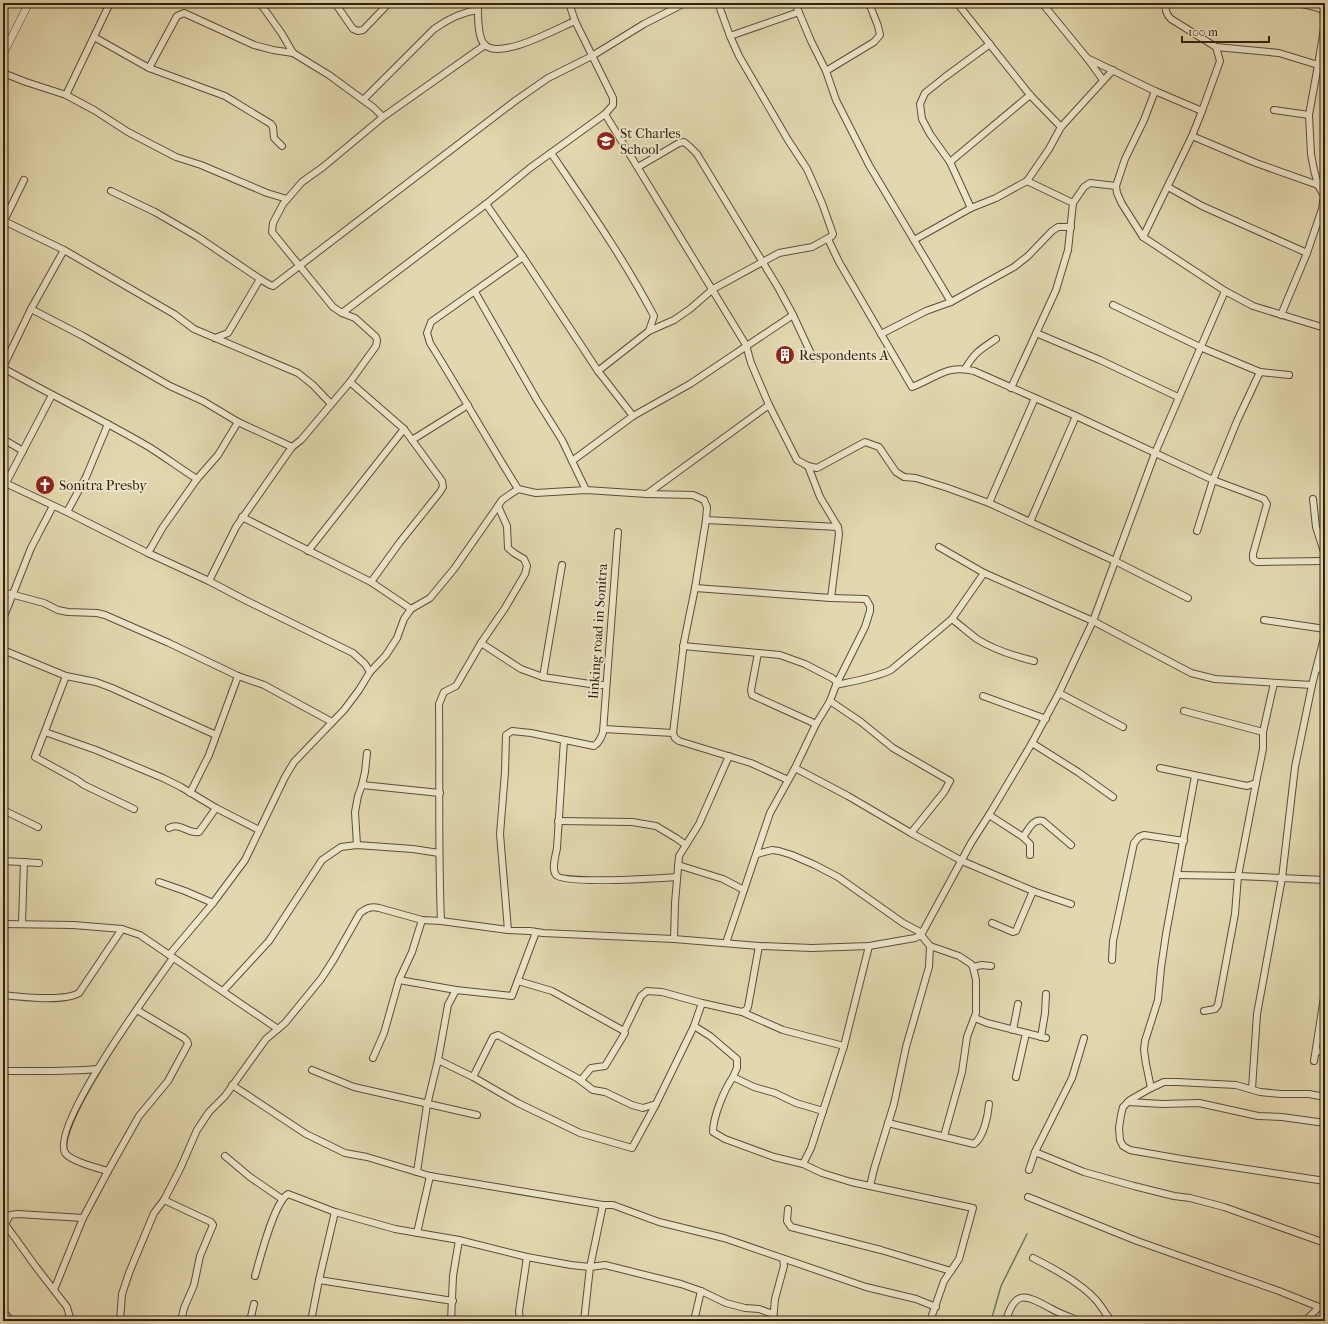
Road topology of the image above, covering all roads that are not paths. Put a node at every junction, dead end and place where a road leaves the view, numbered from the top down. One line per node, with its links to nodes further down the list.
1 (29, 3): 26 (street)
2 (110, 3): 21 (street)
3 (260, 3): 25 (street)
4 (336, 3): 5 (street)
5 (389, 3)
6 (569, 3): 18 (street)
7 (685, 3): 27 (street)
8 (718, 3): 20 (street)
9 (796, 3): 16 (street)
10 (869, 3): 32 (street)
11 (957, 3): 22 (street)
12 (1042, 3): 28 (street)
13 (1166, 3): 24 (street)
14 (1298, 3): 17 (street)
15 (478, 6): 23 (street); 38 (street)
16 (799, 12): 20 (street); 32 (street)
17 (1325, 16)
18 (575, 21): 23 (street); 27 (street)
19 (1325, 23): 29 (street)
20 (730, 36): 63 (street)
21 (94, 37): 30 (street); 36 (street)
22 (990, 44): 37 (street); 48 (street)
23 (485, 45): 43 (street)
24 (1216, 47): 29 (street); 40 (street)
25 (293, 53): 30 (street); 38 (street)
26 (3, 54)
27 (592, 56): 41 (street); 69 (street)
28 (1087, 58): 31 (street); 34 (street)
29 (1318, 65): 42 (street)
30 (149, 68): 46 (street)
31 (1113, 70): 34 (street); 35 (street)
32 (826, 71): 64 (street)
33 (3, 73): 36 (street)
34 (1103, 80): 44 (street)
35 (1155, 91): 40 (street); 53 (street)
36 (66, 95): 56 (street)
37 (1030, 95): 44 (street); 48 (street)
38 (363, 100): 43 (street)
39 (1274, 110): 42 (street)
40 (1202, 111): 45 (street)
41 (605, 114): 47 (street); 49 (street)
42 (1309, 115): 52 (street)
43 (383, 117): 56 (street)
44 (1061, 127): 51 (street)
45 (1192, 136): 52 (street); 54 (street)
46 (282, 146)
47 (551, 153): 58 (street); 81 (street)
48 (950, 162): 59 (street)
49 (638, 167): 68 (street); 71 (street)
50 (24, 180): 60 (street)
51 (1027, 181): 57 (street); 59 (street)
52 (1318, 185): 66 (street)
53 (1116, 186): 57 (street); 62 (street)
54 (1168, 187): 62 (street); 66 (street)
55 (110, 191): 70 (street)
56 (287, 199): 69 (street)
57 (1073, 202): 61 (street)
58 (486, 204): 67 (street); 77 (street)
59 (971, 208): 64 (street)
60 (4, 222): 65 (street)
61 (1071, 227): 74 (street); 83 (street)
62 (1143, 237): 72 (street)
63 (828, 239): 68 (street); 84 (street)
64 (914, 240): 74 (street)
65 (64, 250): 76 (street); 85 (street)
66 (1308, 253): 79 (street)
67 (523, 256): 73 (street); 93 (street)
68 (762, 261): 71 (street); 78 (street)
69 (300, 265): 70 (street); 77 (street)
70 (260, 279): 82 (street)
71 (713, 289): 81 (street); 88 (street)
72 (1225, 291): 79 (street); 89 (street)
73 (475, 292): 102 (street); 114 (street)
74 (951, 302): 84 (street)
75 (1113, 305): 89 (street)
76 (32, 310): 91 (street); 106 (street)
77 (342, 313): 96 (street)
78 (793, 315): 88 (street); 90 (street)
79 (1281, 315): 80 (street)
80 (1325, 328)
81 (650, 331): 93 (street)
82 (228, 333): 85 (street); 87 (street)
83 (1036, 333): 97 (street); 99 (street)
84 (881, 334): 92 (street)
85 (215, 338): 87 (street)
86 (996, 339): 92 (street)
87 (232, 345): 101 (street)
88 (746, 345): 103 (street); 104 (street)
89 (1200, 347): 94 (street); 99 (street)
90 (813, 358)
91 (3, 367): 98 (street)
92 (966, 369): 97 (street)
93 (598, 371): 104 (street)
94 (1260, 372): 95 (street); 117 (street)
95 (1289, 375)
96 (350, 382): 101 (street); 108 (street)
97 (1011, 388): 100 (street)
98 (52, 395): 107 (street); 112 (street)
99 (1178, 397): 113 (street)
100 (1035, 398): 105 (street); 123 (street)
101 (331, 404): 111 (street)
102 (468, 405): 110 (street); 119 (street)
103 (769, 405): 115 (street); 121 (street)
104 (633, 416): 114 (street)
105 (1076, 416): 113 (street); 129 (street)
106 (238, 422): 111 (street); 116 (street)
107 (108, 424): 116 (street); 126 (street)
108 (404, 429): 110 (street); 134 (street)
109 (3, 439): 112 (street)
110 (412, 440): 142 (street)
111 (292, 446): 127 (street)
112 (23, 451): 118 (street)
113 (1155, 453): 117 (street); 137 (street)
114 (572, 461): 120 (street)
115 (808, 466): 123 (street); 130 (street)
116 (197, 479): 135 (street)
117 (1213, 480): 131 (street); 138 (street)
118 (4, 483): 124 (street)
119 (518, 489): 120 (street); 125 (street)
120 (586, 490): 121 (street)
121 (647, 494): 128 (street)
122 (1313, 499): 136 (street)
123 (989, 504): 129 (street)
124 (54, 506): 126 (street); 145 (street)
125 (498, 506): 148 (street); 155 (street)
126 (67, 512): 135 (street)
127 (242, 517): 134 (street); 141 (street)
128 (706, 520): 130 (street); 143 (street)
129 (1030, 522): 137 (street)
130 (838, 527): 146 (street)
131 (1197, 531)
132 (618, 532): 167 (street, linking road in Sonitra)
133 (939, 547): 140 (street)
134 (308, 551): 142 (street)
135 (148, 553): 141 (street)
136 (1325, 555)
137 (1115, 561): 147 (street); 152 (street)
138 (1325, 561)
139 (562, 565): 165 (street)
140 (984, 573): 150 (street); 152 (street)
141 (209, 581): 162 (street)
142 (371, 582): 148 (street)
143 (695, 588): 146 (street); 156 (street)
144 (3, 592): 145 (street)
145 (12, 595): 149 (street); 164 (street)
146 (830, 598): 168 (street)
147 (1188, 598)
148 (411, 609): 162 (street)
149 (3, 619)
150 (952, 619): 159 (street); 168 (street)
151 (1264, 620): 153 (street)
152 (1093, 621): 166 (street); 170 (street)
153 (1325, 629)
154 (1325, 634): 161 (street)
155 (482, 643): 165 (street); 194 (street)
156 (683, 646): 158 (street); 181 (street)
157 (3, 650): 163 (street)
158 (758, 653): 168 (street); 176 (street)
159 (1034, 661)
160 (1325, 668): 161 (street)
161 (1316, 669): 169 (street)
162 (370, 672): 175 (street)
163 (66, 676): 178 (street); 182 (street)
164 (238, 676): 175 (street); 182 (street)
165 (543, 677): 167 (street)
166 (1274, 683): 169 (street); 180 (street)
167 (606, 684): 179 (street, linking road in Sonitra)
168 (837, 684): 172 (street)
169 (1312, 685): 221 (street)
170 (1059, 693): 174 (street); 177 (street)
171 (983, 696): 174 (street)
172 (830, 701): 176 (street); 204 (street)
173 (1184, 712): 180 (street)
174 (1046, 719): 184 (street)
175 (332, 722): 203 (street)
176 (816, 724): 187 (street)
177 (1122, 727)
178 (45, 732): 193 (street); 198 (street)
179 (603, 732): 181 (street); 183 (street)
180 (1263, 732): 191 (street)
181 (673, 733): 186 (street)
182 (216, 735): 193 (street)
183 (564, 740): 200 (street); 234 (street)
184 (1032, 743): 195 (street); 199 (street)
185 (367, 753): 192 (street)
186 (729, 756): 190 (street); 208 (street)
187 (795, 768): 190 (street); 204 (street)
188 (1160, 768): 189 (street)
189 (1195, 776): 191 (street); 206 (street)
190 (788, 780): 211 (street)
191 (1256, 783): 219 (street)
192 (362, 785): 194 (street); 207 (street)
193 (190, 793): 196 (street)
194 (440, 793): 210 (street)
195 (1113, 797)
196 (216, 808): 202 (street); 203 (street)
197 (3, 810): 201 (street)
198 (134, 810)
199 (989, 815): 205 (street); 214 (street)
200 (558, 821): 208 (street); 220 (street)
201 (38, 827)
202 (169, 828)
203 (259, 830): 226 (street)
204 (911, 833): 214 (street)
205 (1023, 837): 209 (street); 212 (street)
206 (1184, 841): 218 (street); 243 (street)
207 (357, 845): 210 (street); 249 (street)
208 (686, 845): 217 (street)
209 (1071, 845)
210 (439, 853): 229 (street)
211 (757, 854): 224 (street); 236 (street)
212 (1030, 855)
213 (3, 861): 215 (street)
214 (962, 861): 225 (street); 236 (street)
215 (24, 862): 216 (street); 232 (street)
216 (39, 863)
217 (678, 865): 220 (street); 224 (street)
218 (1177, 875): 219 (street); 280 (street)
219 (1238, 876): 221 (street); 256 (street)
220 (677, 877): 237 (street)
221 (1282, 878): 222 (street); 281 (street)
222 (1325, 880)
223 (158, 882): 226 (street)
224 (744, 890): 238 (street)
225 (1033, 891): 227 (street); 230 (street)
226 (213, 903): 242 (street)
227 (1071, 904)
228 (422, 920): 229 (street); 246 (street); 260 (street)
229 (441, 921): 234 (street)
230 (992, 923)
231 (3, 924): 232 (street)
232 (22, 924): 233 (street)
233 (122, 929): 242 (street); 252 (street)
234 (508, 930): 235 (street)
235 (536, 932): 237 (street); 247 (street)
236 (921, 934): 240 (street); 241 (street)
237 (674, 939): 238 (street)
238 (726, 943): 239 (street)
239 (760, 946): 240 (street); 257 (street)
240 (870, 946): 265 (street)
241 (930, 946): 245 (street); 290 (street)
242 (171, 956): 249 (street); 255 (street)
243 (1112, 960)
244 (991, 966): 245 (street)
245 (973, 967): 258 (street)
246 (400, 980): 248 (street); 268 (street)
247 (518, 981): 248 (street); 262 (street)
248 (456, 990): 269 (street)
249 (223, 991): 260 (street)
250 (1325, 991): 266 (street)
251 (1046, 994): 263 (street)
252 (3, 995)
253 (702, 1004): 257 (street); 259 (street); 262 (street)
254 (1018, 1004): 261 (street)
255 (137, 1010): 271 (street); 298 (street)
256 (1204, 1010)
257 (742, 1012): 265 (street)
258 (975, 1018): 261 (street); 293 (street)
259 (694, 1026): 277 (street); 284 (street)
260 (278, 1029): 279 (street)
261 (1013, 1030): 263 (street)
262 (624, 1031): 278 (street)
263 (1026, 1033): 275 (street)
264 (1084, 1038): 294 (street)
265 (844, 1046): 287 (street)
266 (1316, 1051): 267 (street); 270 (street)
267 (1325, 1052)
268 (373, 1058)
269 (438, 1060): 276 (street); 286 (street)
270 (1314, 1061)
271 (97, 1069): 273 (street); 298 (street)
272 (312, 1070): 286 (street)
273 (3, 1072): 274 (street)
274 (3, 1076)
275 (1016, 1076)
276 (473, 1077): 278 (street); 284 (street)
277 (733, 1077): 287 (street); 296 (street)
278 (581, 1080): 284 (street)
279 (232, 1084): 299 (street); 305 (street)
280 (1150, 1088): 281 (street); 283 (street)
281 (1252, 1089): 282 (street)
282 (1325, 1097)
283 (1128, 1102): 291 (street); 301 (street)
284 (656, 1104)
285 (989, 1104): 293 (street)
286 (427, 1105): 288 (street); 299 (street)
287 (823, 1111): 296 (street)
288 (477, 1115)
289 (3, 1116): 292 (street)
290 (888, 1123): 293 (street); 302 (street)
291 (1325, 1123)
292 (3, 1130)
293 (944, 1136)
294 (1035, 1152): 297 (street); 312 (street)
295 (225, 1156): 304 (street)
296 (803, 1164): 302 (street)
297 (1029, 1170)
298 (108, 1171): 309 (street)
299 (416, 1172): 300 (street)
300 (430, 1176): 306 (street); 310 (street)
301 (1325, 1181)
302 (870, 1186): 317 (street)
303 (1028, 1198): 325 (street)
304 (282, 1199): 308 (street); 318 (street)
305 (164, 1200): 330 (street); 331 (street)
306 (603, 1205): 315 (street); 316 (street)
307 (788, 1209): 317 (street)
308 (335, 1212): 310 (street); 319 (street)
309 (83, 1218): 320 (street); 320 (street)
310 (417, 1233): 311 (street)
311 (459, 1240): 313 (street); 322 (street)
312 (1325, 1243)
313 (527, 1257): 316 (street); 335 (street)
314 (1034, 1258): 341 (street)
315 (783, 1259): 324 (street); 327 (street)
316 (590, 1267): 321 (street); 336 (street)
317 (951, 1271): 324 (street)
318 (255, 1276)
319 (319, 1280): 322 (street); 333 (street)
320 (54, 1290): 329 (street)
321 (701, 1291): 327 (street); 337 (street)
322 (453, 1301): 334 (street)
323 (254, 1304): 332 (street)
324 (936, 1306): 338 (street)
325 (1322, 1307): 342 (street)
326 (3, 1310): 328 (street)
327 (774, 1319)
328 (11, 1321)
329 (71, 1321)
330 (120, 1321)
331 (181, 1321)
332 (250, 1321)
333 (311, 1321)
334 (451, 1321)
335 (520, 1321)
336 (584, 1321)
337 (694, 1321)
338 (930, 1321)
339 (1006, 1321): 340 (street)
340 (1080, 1321)
341 (1111, 1321)
342 (1305, 1321)

